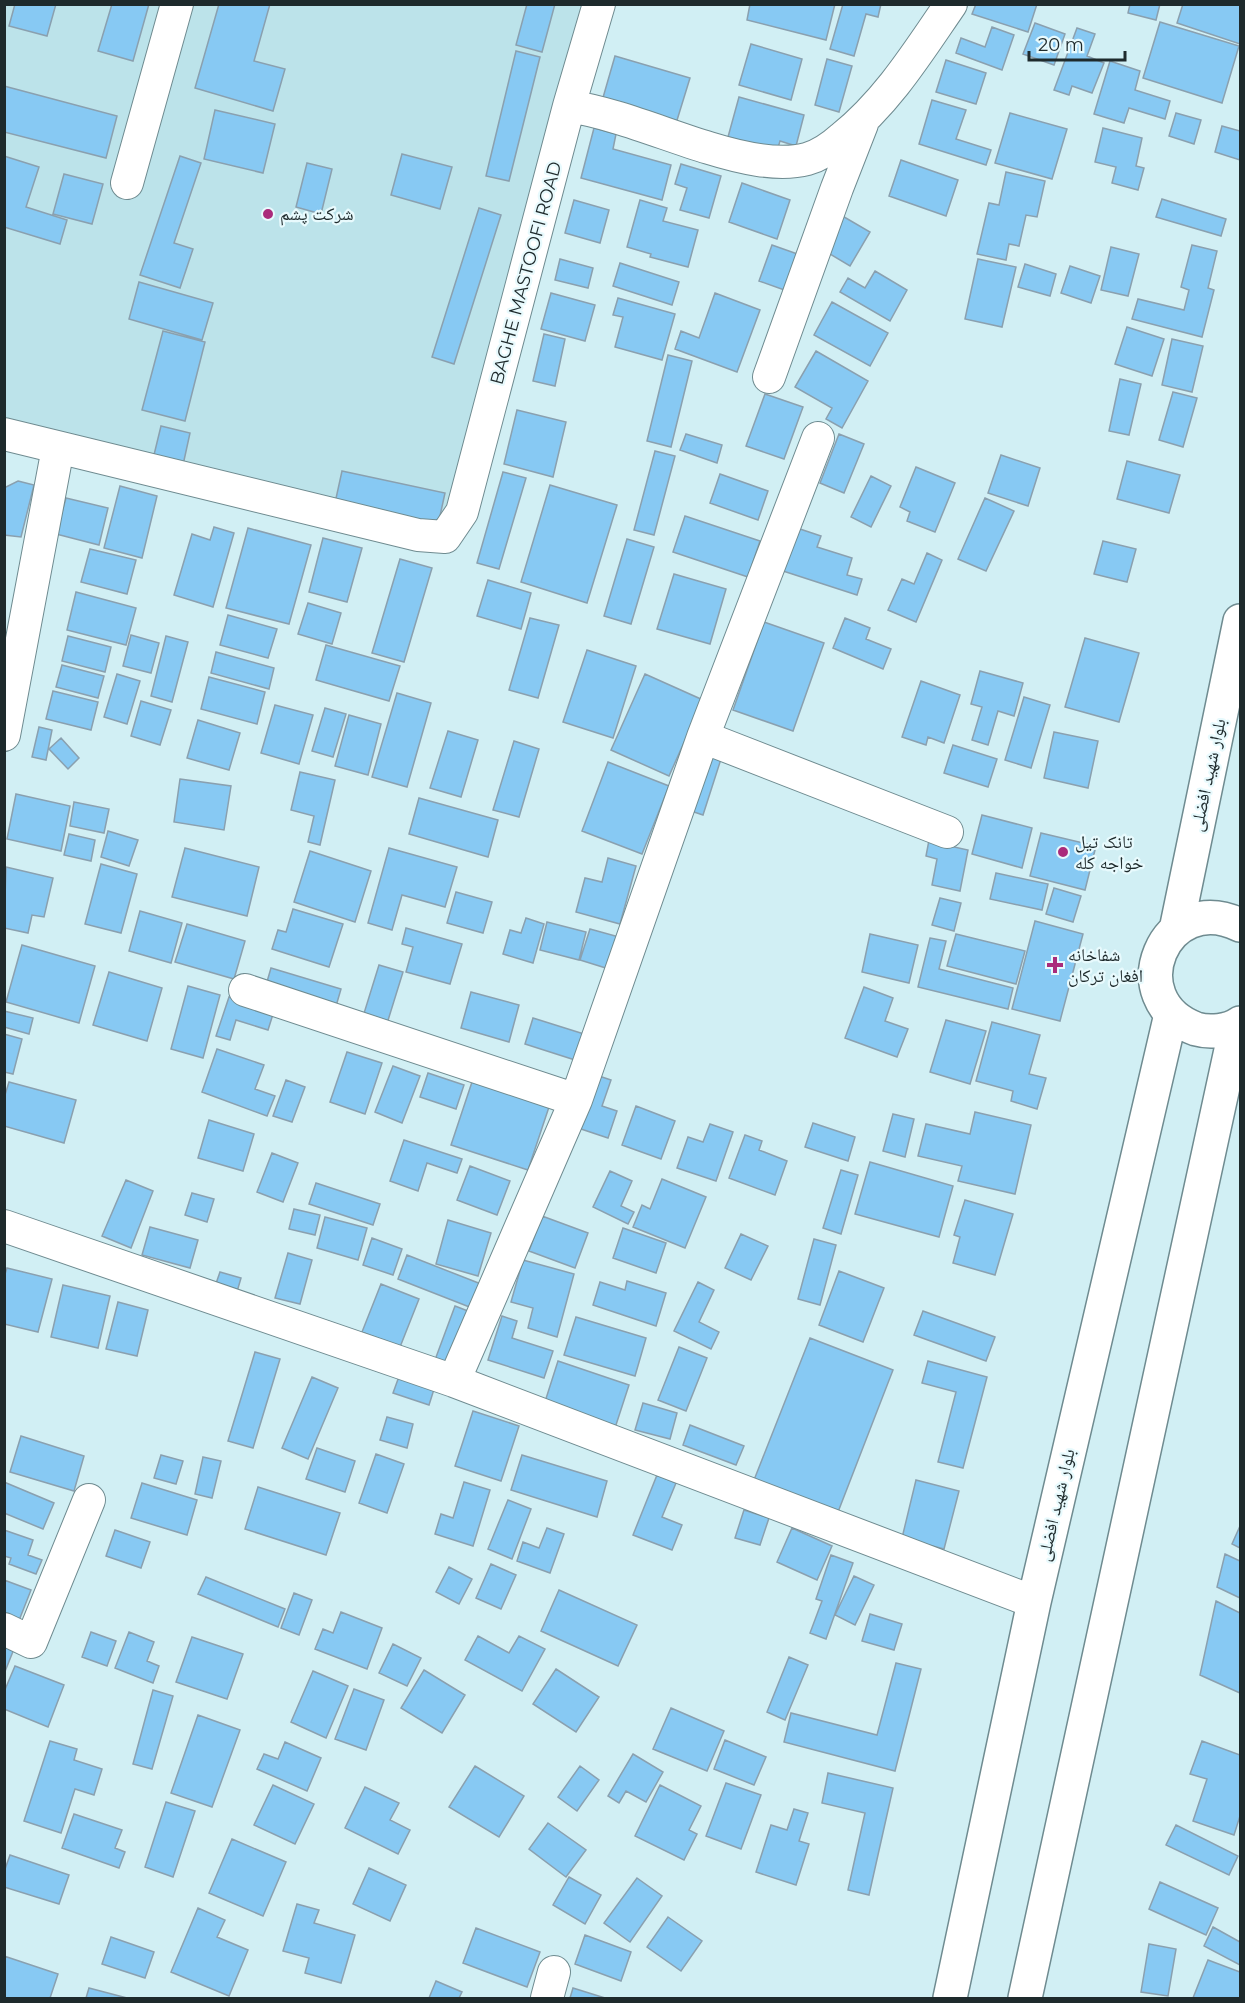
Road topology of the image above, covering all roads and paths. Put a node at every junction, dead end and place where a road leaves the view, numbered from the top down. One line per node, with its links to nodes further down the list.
1 (177, 4): 6 (street)
2 (599, 4): 4 (street, BAGHE MASTOOFI ROAD)
3 (951, 4): 5 (street)
4 (569, 106): 5 (street); 10 (street, BAGHE MASTOOFI ROAD)
5 (864, 121): 7 (street)
6 (127, 183)
7 (769, 377)
8 (818, 438): 13 (street)
9 (12, 442): 10 (street)
10 (58, 448): 12 (street)
11 (1240, 621): 16 (main road, بلوار شهید افضلی)
12 (4, 735)
13 (703, 737): 14 (street); 20 (street)
14 (947, 832)
15 (1240, 925): 16 (main road)
16 (1176, 930): 18 (main road)
17 (245, 990): 20 (street)
18 (1171, 1014): 19 (main road); 24 (main road, بلوار شهید افضلی)
19 (1238, 1025): 27 (main road)
20 (576, 1100): 22 (street)
21 (4, 1226): 22 (street)
22 (454, 1381): 24 (street)
23 (89, 1500): 25 (street)
24 (1034, 1602): 26 (main road, بلوار شهید افضلی)
25 (4, 1629)
26 (950, 1998)
27 (1025, 1998)

